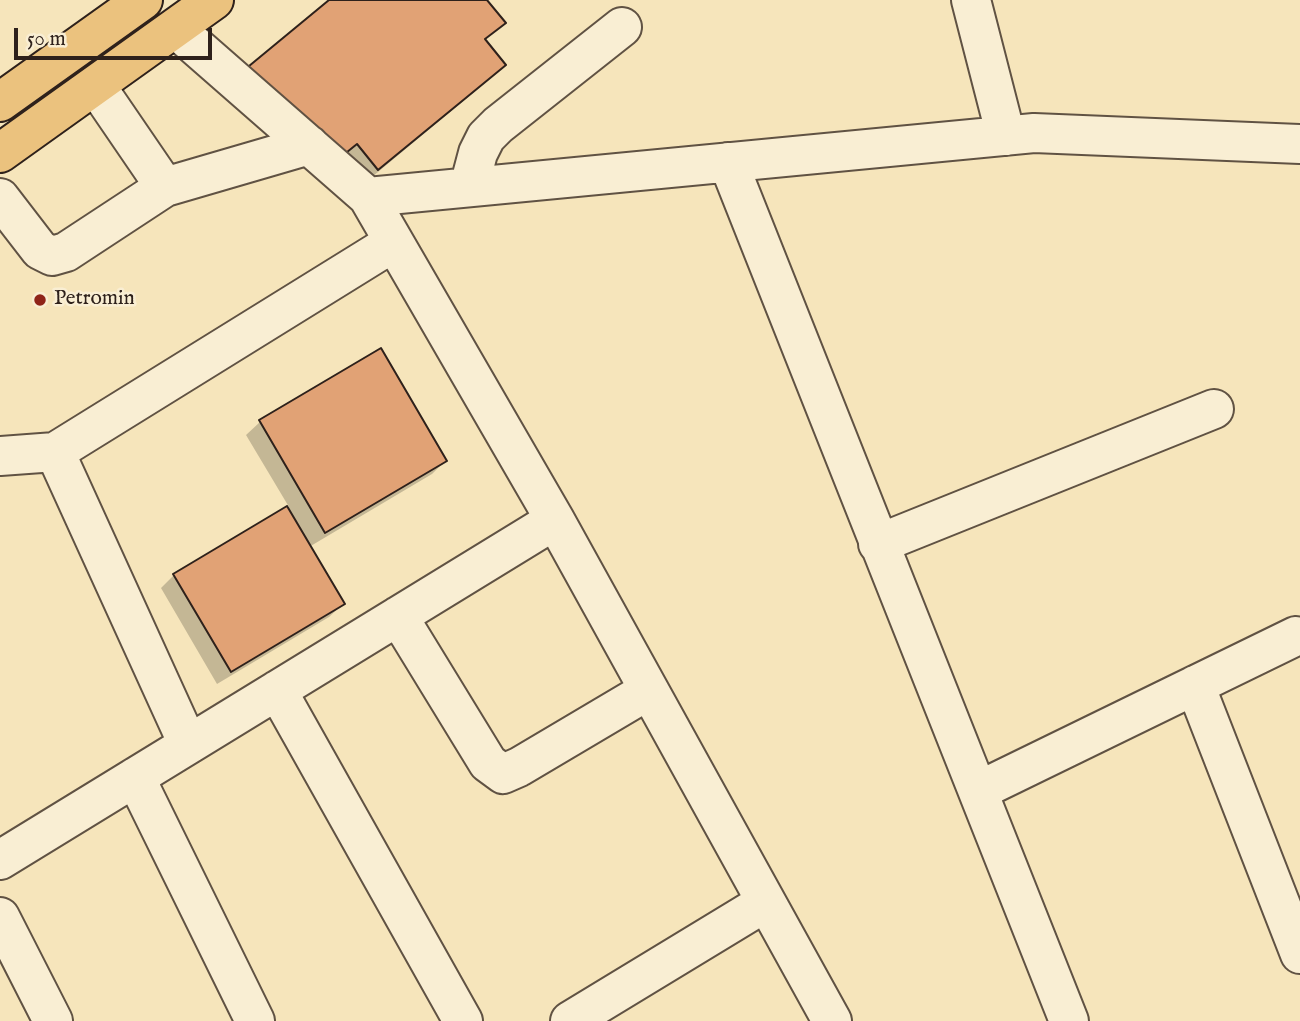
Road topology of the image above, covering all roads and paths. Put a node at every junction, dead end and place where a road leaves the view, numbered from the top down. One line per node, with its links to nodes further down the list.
1 (143, 0): 7 (highway)
2 (214, 0): 5 (highway)
3 (971, 0): 8 (street)
4 (622, 27): 14 (street)
5 (176, 29): 6 (highway); 10 (street)
6 (96, 86): 11 (highway); 13 (street)
7 (0, 102)
8 (1006, 136): 9 (street); 12 (street)
9 (1300, 144)
10 (309, 145): 13 (street); 15 (street)
11 (0, 153)
12 (728, 162): 14 (street); 22 (street)
13 (165, 187): 16 (street)
14 (469, 187): 15 (street)
15 (368, 197): 17 (street)
16 (0, 198)
17 (394, 242): 19 (street); 21 (street)
18 (1214, 409): 22 (street)
19 (55, 452): 20 (street); 28 (street)
20 (0, 456)
21 (555, 520): 23 (street); 27 (street)
22 (878, 544): 30 (street)
23 (398, 616): 26 (street); 27 (street)
24 (1296, 636): 25 (street)
25 (1195, 685): 30 (street); 34 (street)
26 (277, 690): 28 (street); 37 (street)
27 (649, 690): 32 (street)
28 (188, 744): 29 (street)
29 (135, 777): 31 (street); 36 (street)
30 (978, 791): 40 (street)
31 (0, 860)
32 (766, 902): 38 (street); 39 (street)
33 (0, 917): 35 (street)
34 (1300, 954)
35 (53, 1021)
36 (255, 1021)
37 (463, 1021)
38 (569, 1021)
39 (832, 1021)
40 (1069, 1021)

